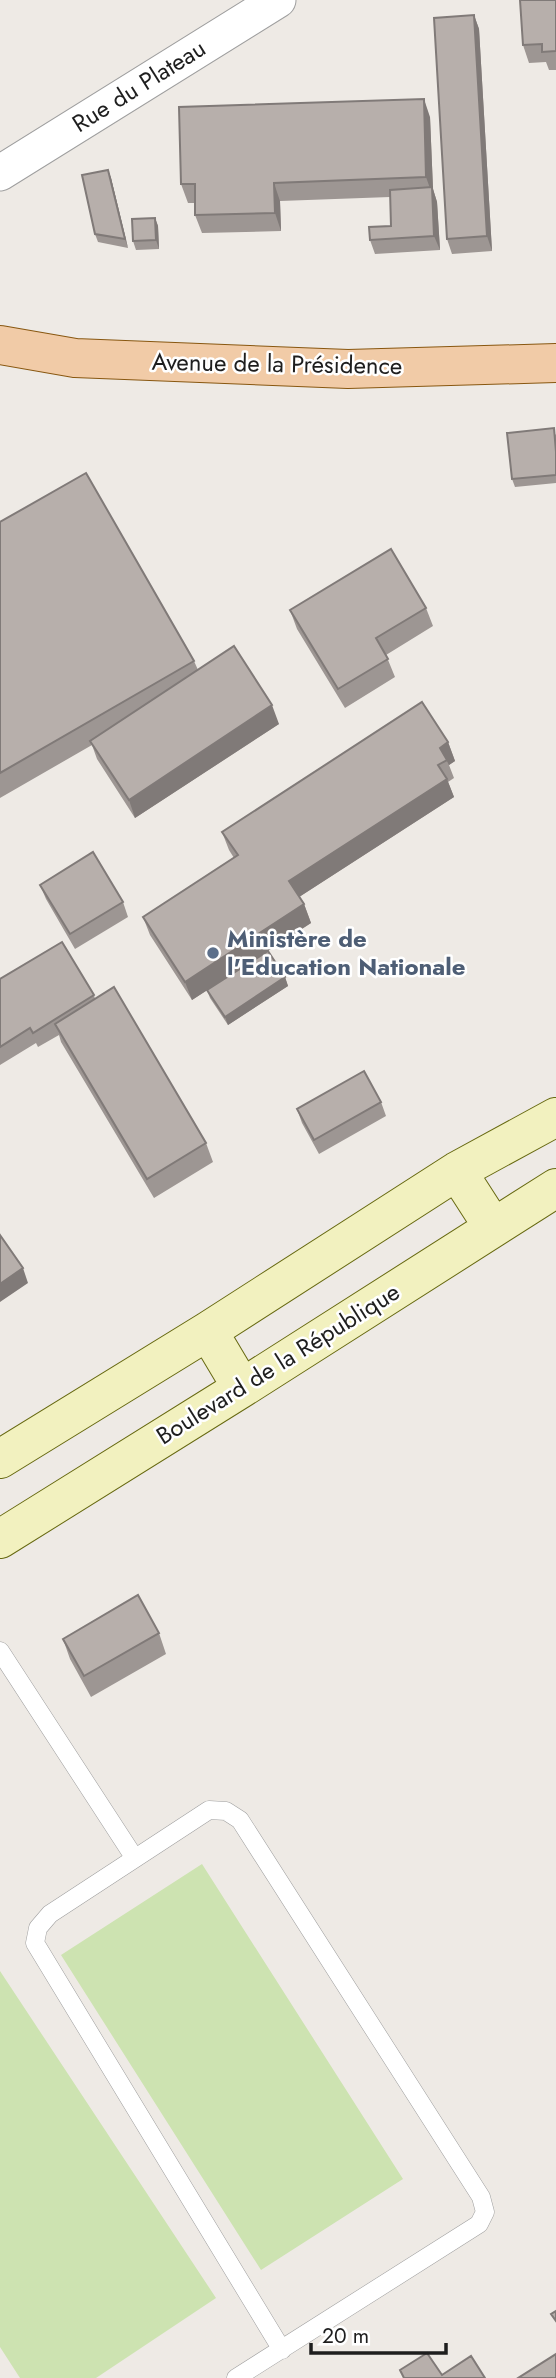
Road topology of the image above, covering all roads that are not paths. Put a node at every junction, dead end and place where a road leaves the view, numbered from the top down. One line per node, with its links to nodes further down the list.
1 (278, 0): 2 (street, Rue du Plateau)
2 (0, 173)
3 (0, 345): 4 (main road, Avenue de la Présidence)
4 (556, 363)
5 (556, 1117): 6 (main road)
6 (457, 1171): 8 (main road); 9 (main road)
7 (556, 1188): 8 (main road, Boulevard de la République)
8 (493, 1227): 10 (main road, Boulevard de la République)
9 (208, 1331): 10 (main road); 11 (main road)
10 (242, 1388): 12 (main road, Boulevard de la République)
11 (0, 1459)
12 (0, 1539)
13 (0, 1651): 14 (lane)
14 (134, 1857): 15 (lane); 15 (lane)
15 (282, 2350): 16 (lane)
16 (236, 2378)

